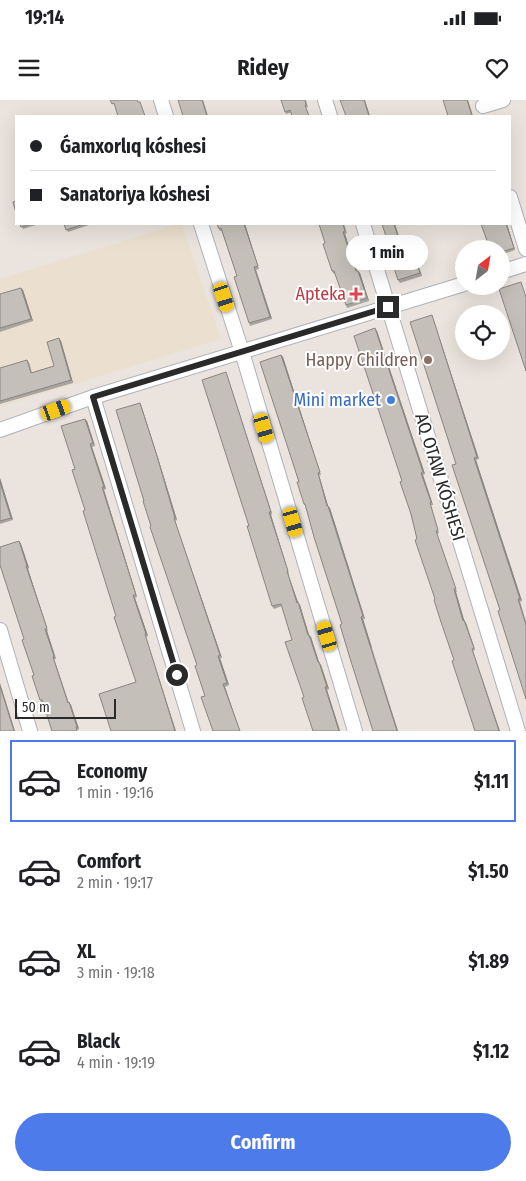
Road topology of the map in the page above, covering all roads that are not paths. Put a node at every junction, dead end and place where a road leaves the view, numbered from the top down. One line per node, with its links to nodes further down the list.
1 (161, 100): 5 (street)
2 (325, 100): 6 (street)
3 (503, 100): 4 (street)
4 (483, 108)
5 (166, 115)
6 (330, 115)
7 (511, 200): 10 (street)
8 (200, 225): 15 (street)
9 (363, 225): 14 (street, AQ OTAW KÓSHESI)
10 (526, 249)
11 (526, 264): 12 (street)
12 (510, 269)
13 (455, 287): 14 (street)
14 (388, 307): 15 (street); 22 (street, AQ OTAW KÓSHESI)
15 (242, 352): 16 (street); 21 (street)
16 (93, 397): 17 (street); 20 (street)
17 (0, 430)
18 (0, 630): 19 (street)
19 (30, 731)
20 (193, 731)
21 (355, 731)
22 (518, 731)

